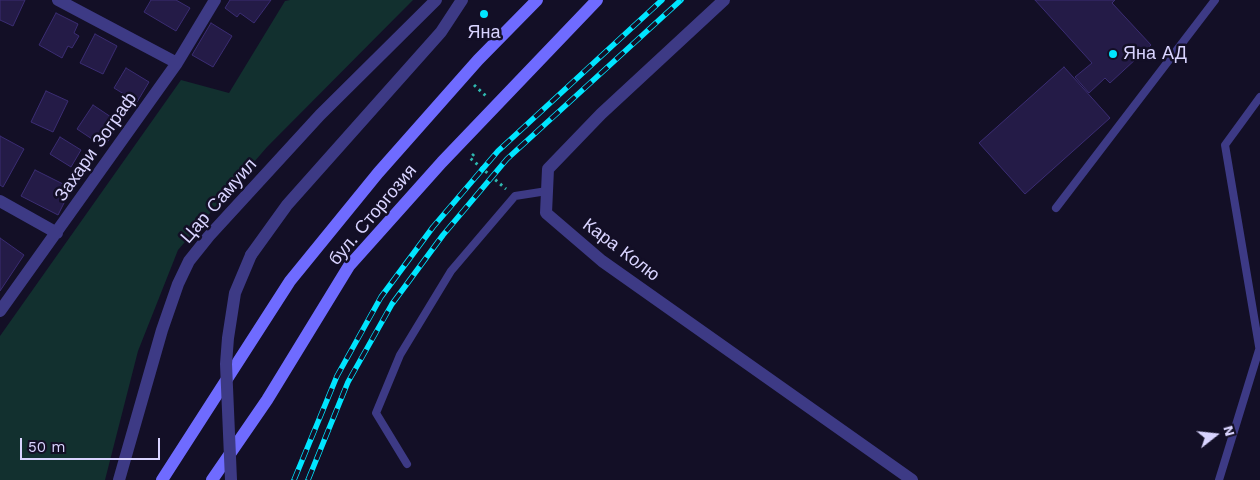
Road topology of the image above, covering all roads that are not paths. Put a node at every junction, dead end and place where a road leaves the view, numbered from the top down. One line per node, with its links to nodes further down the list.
1 (58, 0): 9 (street)
2 (215, 0): 9 (street, Захари Зограф)
3 (436, 0): 18 (street, Цар Самуил)
4 (462, 0): 21 (street, bridge)
5 (537, 0): 19 (main road, бул. Сторгозия)
6 (597, 0): 20 (main road, бул. Сторгозия)
7 (724, 0): 11 (street, Кара Колю)
8 (1215, 0): 13 (lane)
9 (177, 63): 14 (street, Захари Зограф)
10 (1260, 97): 16 (lane)
11 (547, 191): 17 (lane); 22 (street, Кара Колю)
12 (0, 201): 14 (street)
13 (1056, 208)
14 (57, 233): 15 (street, Захари Зограф)
15 (0, 311)
16 (1260, 351): 23 (lane)
17 (407, 464)
18 (119, 480)
19 (162, 480)
20 (212, 480)
21 (231, 480)
22 (912, 480)
23 (1219, 480)

